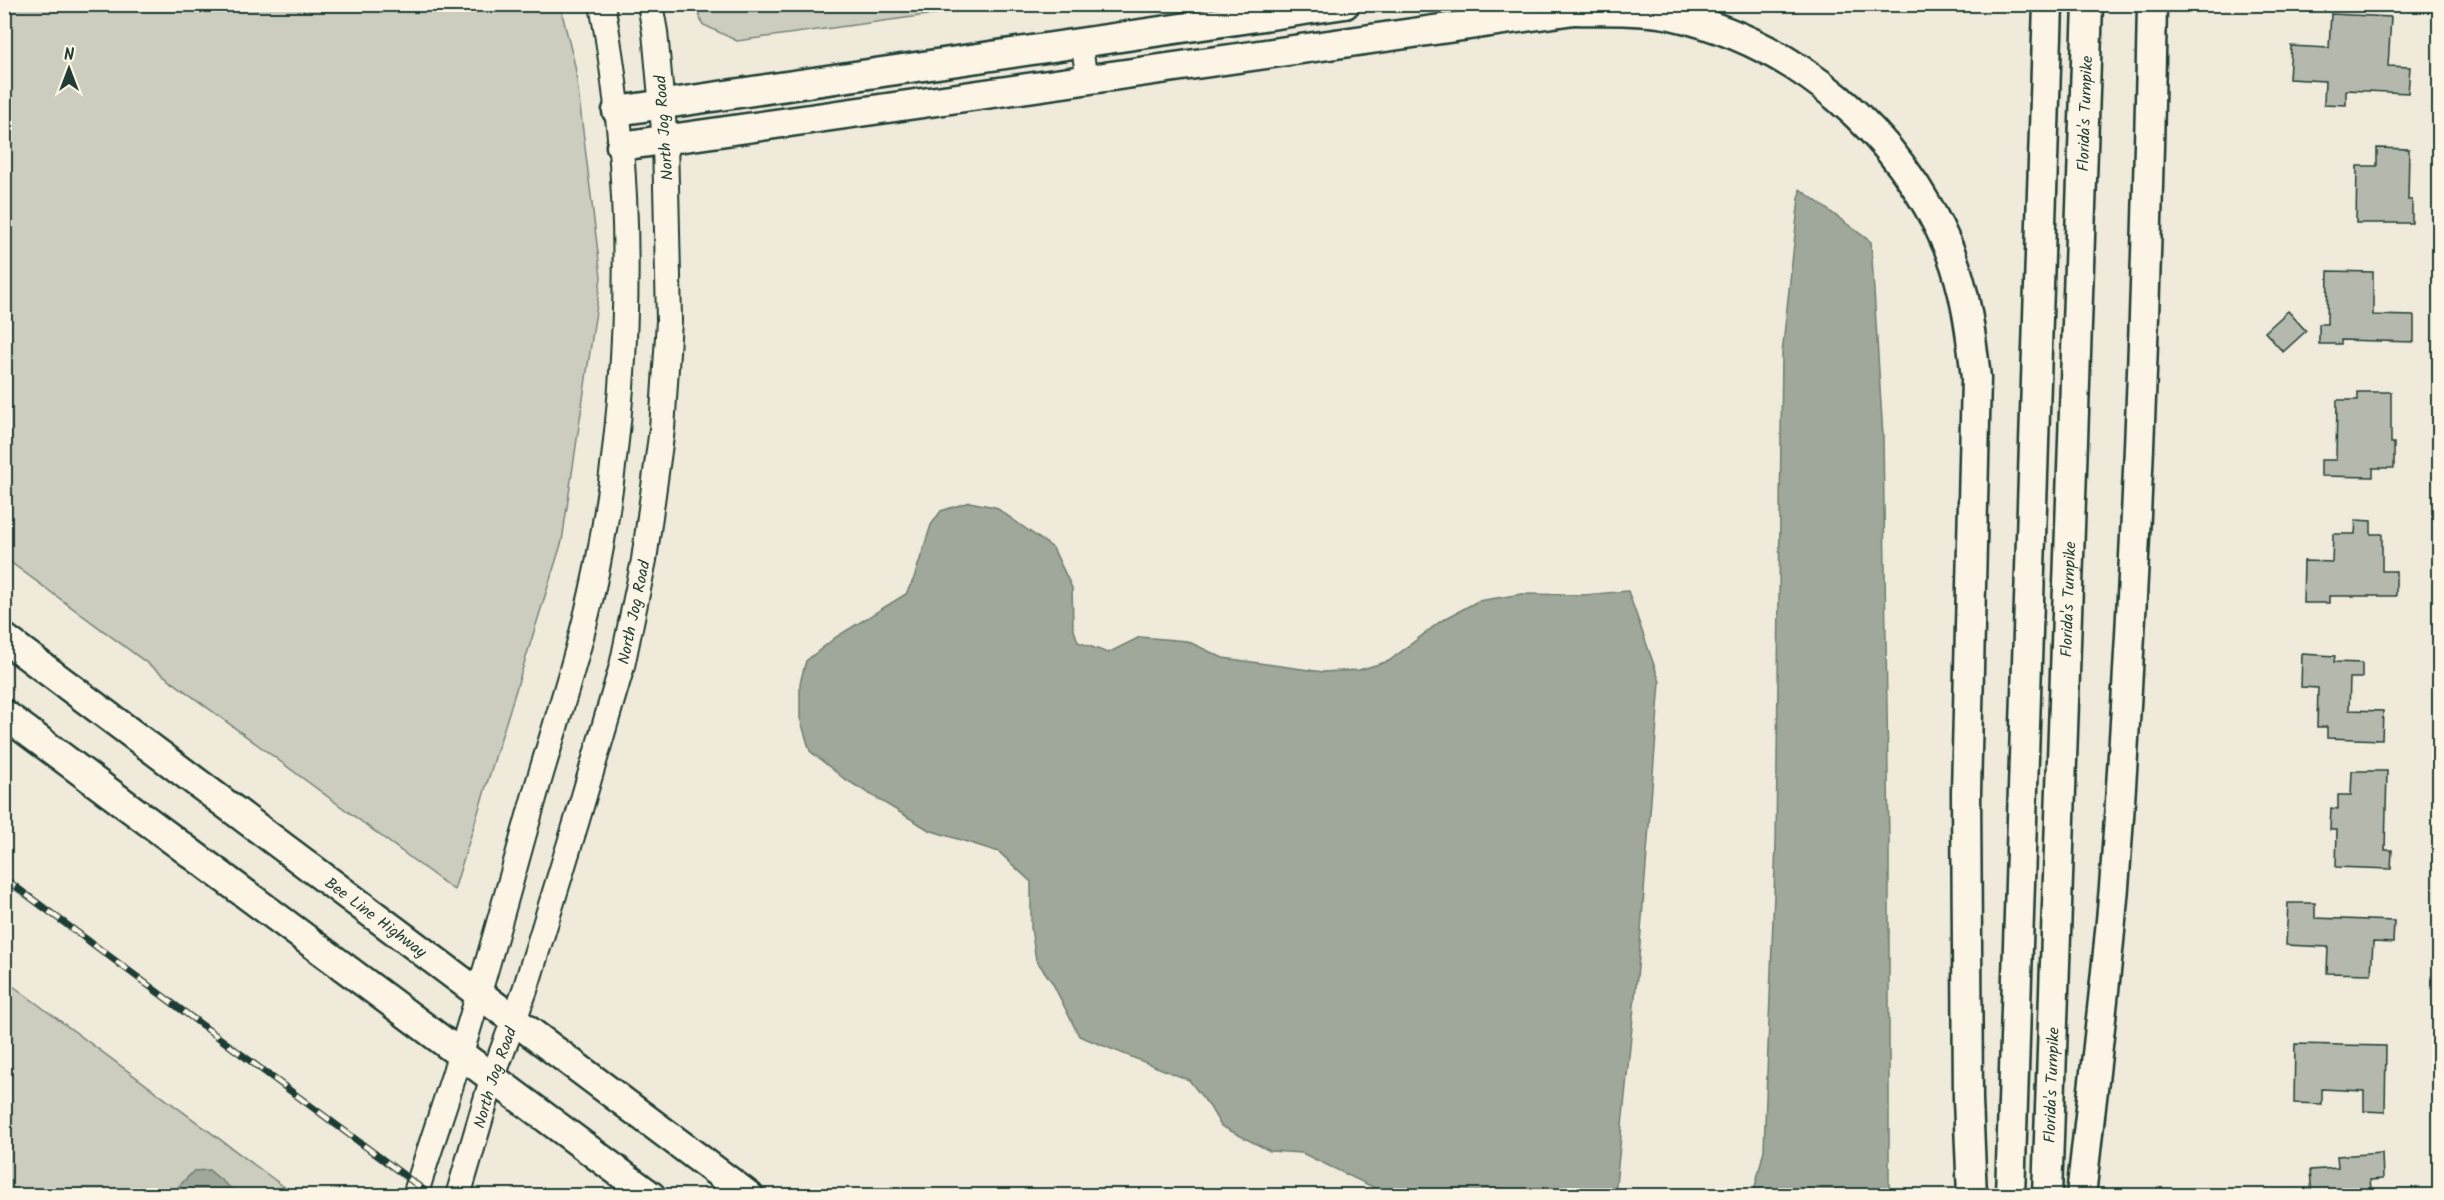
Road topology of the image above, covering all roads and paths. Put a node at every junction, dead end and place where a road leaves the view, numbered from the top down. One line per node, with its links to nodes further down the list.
1 (602, 4): 12 (main road)
2 (650, 4): 11 (main road, North Jog Road)
3 (1345, 4): 9 (highway)
4 (1611, 4): 8 (highway)
5 (2048, 4): 26 (highway)
6 (2088, 4): 27 (highway, Florida's Turnpike)
7 (2152, 4): 28 (highway)
8 (1576, 10): 10 (highway); 25 (highway)
9 (1082, 42): 10 (lane); 11 (highway)
10 (1087, 79): 13 (highway)
11 (662, 104): 12 (highway); 13 (main road, North Jog Road)
12 (617, 111): 14 (main road)
13 (665, 141): 14 (highway); 18 (main road, North Jog Road)
14 (621, 146): 17 (main road)
15 (4, 639): 17 (highway, Bee Line Highway)
16 (4, 714): 19 (highway)
17 (478, 992): 18 (highway, Bee Line Highway); 19 (main road)
18 (513, 1019): 20 (main road, North Jog Road); 24 (highway, Bee Line Highway)
19 (461, 1054): 20 (highway); 21 (main road)
20 (493, 1077): 22 (main road, North Jog Road); 23 (highway)
21 (415, 1196)
22 (458, 1196)
23 (651, 1196)
24 (749, 1196)
25 (1972, 1196)
26 (2010, 1196)
27 (2047, 1196)
28 (2081, 1196)

